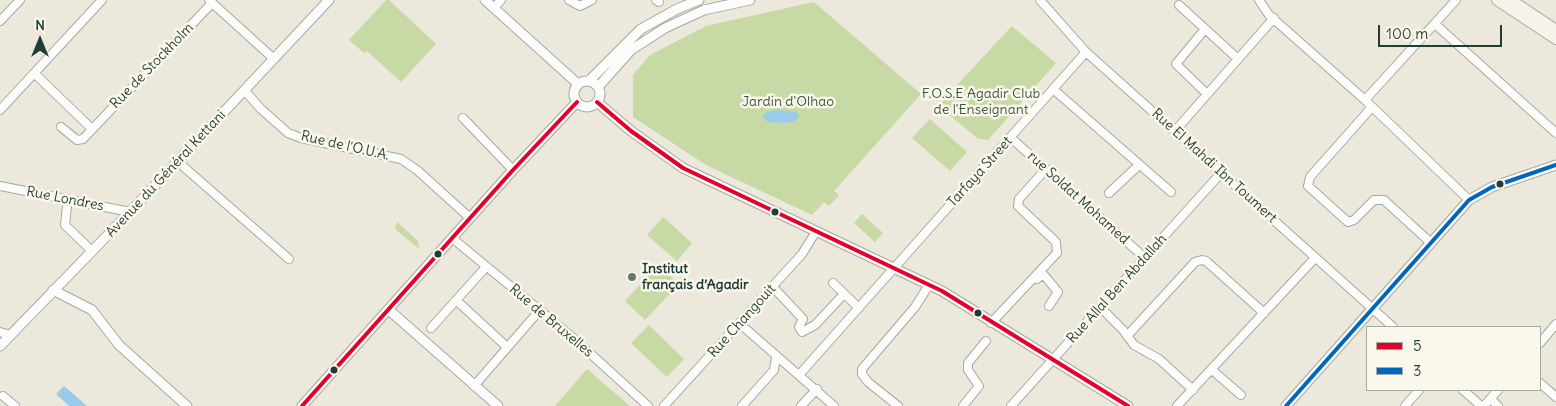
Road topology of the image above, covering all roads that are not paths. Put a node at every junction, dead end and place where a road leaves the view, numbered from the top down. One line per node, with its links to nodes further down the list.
1 (20, 0): 19 (street)
2 (329, 0): 25 (street, Avenue du Général Kettani)
3 (485, 0): 17 (street)
4 (501, 0): 17 (street)
5 (568, 0): 6 (street)
6 (592, 0)
7 (699, 0): 28 (street)
8 (750, 0): 30 (street)
9 (1040, 0): 24 (street, Rue El Mahdi Ibn Toumert)
10 (1259, 0): 18 (street)
11 (1456, 0): 20 (street)
12 (1497, 0): 23 (main road)
13 (1511, 0): 22 (main road)
14 (97, 2): 27 (street)
15 (210, 2): 25 (street); 41 (street, Rue de Stockholm)
16 (1179, 5): 21 (street)
17 (494, 8): 29 (street)
18 (1274, 18): 26 (street); 34 (street)
19 (0, 21)
20 (1435, 24): 34 (street); 43 (street)
21 (1205, 29): 26 (street); 33 (street)
22 (1556, 30)
23 (1556, 39)
24 (1086, 52): 31 (street, Tarfaya Street); 42 (street, Rue El Mahdi Ibn Toumert)
25 (274, 59): 32 (street, Avenue du Général Kettani)
26 (1238, 59): 33 (street)
27 (34, 73): 38 (street); 41 (street)
28 (589, 81): 29 (street); 30 (street)
29 (578, 84): 35 (street)
30 (598, 87): 36 (street)
31 (1053, 89): 44 (street, Tarfaya Street); 46 (street)
32 (245, 91): 45 (street, Avenue du Général Kettani); 57 (street, Rue de l'O.U.A.)
33 (1207, 94): 42 (street)
34 (1365, 100): 37 (street)
35 (577, 102): 36 (street); 49 (street)
36 (597, 102): 58 (street)
37 (1372, 107): 54 (street); 60 (street)
38 (0, 110)
39 (463, 118): 49 (street)
40 (62, 126): 41 (street, Rue de Stockholm)
41 (92, 129)
42 (1174, 131): 50 (street, Rue El Mahdi Ibn Toumert)
43 (1556, 133)
44 (1010, 137): 48 (street, rue Soldat Mohamed); 66 (street, Tarfaya Street)
45 (177, 161): 56 (street, Avenue du Général Kettani); 64 (street)
46 (1139, 164): 52 (street); 53 (street)
47 (1556, 165): 54 (street)
48 (1046, 169): 62 (street, rue Soldat Mohamed); 81 (street)
49 (513, 170): 57 (street)
50 (1222, 172): 62 (street, Rue Allal Ben Abdallah); 63 (street, Rue El Mahdi Ibn Toumert)
51 (0, 186): 56 (street, Rue Londres)
52 (1170, 192)
53 (1109, 193)
54 (1469, 200): 60 (street)
55 (67, 206): 61 (street)
56 (130, 212): 61 (street, Avenue du Général Kettani)
57 (470, 218): 59 (street)
58 (815, 233): 66 (street); 69 (street, Rue Changouit)
59 (452, 238): 65 (street, Rue de Bruxelles); 77 (street)
60 (1431, 243): 76 (street)
61 (92, 251): 70 (street, Avenue du Général Kettani)
62 (1145, 258): 74 (street, Rue Allal Ben Abdallah)
63 (1315, 258): 76 (street, Rue El Mahdi Ibn Toumert); 79 (street)
64 (289, 259)
65 (486, 267): 72 (street); 78 (street, Rue de Bruxelles)
66 (894, 268): 68 (street); 75 (street, Tarfaya Street)
67 (833, 283): 71 (street)
68 (929, 285): 81 (street); 117 (street)
69 (773, 287): 71 (street); 80 (street, Rue Changouit)
70 (53, 290): 86 (street, Avenue du Général Kettani); 109 (street)
71 (844, 294): 75 (street)
72 (456, 300): 84 (street); 91 (street)
73 (1049, 306): 81 (street)
74 (1100, 306): 87 (street); 93 (street, Rue Allal Ben Abdallah)
75 (859, 308): 95 (street, Tarfaya Street)
76 (1372, 308): 83 (street, Rue El Mahdi Ibn Toumert); 121 (street)
77 (389, 310): 97 (street); 110 (street)
78 (539, 311): 91 (street); 112 (street, Rue de Bruxelles)
79 (1264, 313): 87 (street); 94 (street)
80 (739, 323): 92 (street); 113 (street, Rue Changouit)
81 (993, 324): 93 (street)
82 (1556, 324): 89 (street)
83 (1392, 326)
84 (430, 328)
85 (0, 332): 86 (street)
86 (10, 336): 90 (street, Avenue du Général Kettani)
87 (1127, 336): 99 (street)
88 (986, 341): 118 (street)
89 (1541, 341)
90 (0, 346)
91 (507, 347): 97 (street)
92 (776, 357): 95 (street); 114 (street)
93 (1052, 360): 107 (street, Rue Allal Ben Abdallah); 119 (street)
94 (1212, 370): 99 (street); 103 (street)
95 (799, 375): 98 (street)
96 (1541, 384): 105 (street)
97 (474, 386): 111 (street)
98 (817, 389): 115 (street); 116 (street)
99 (1193, 390): 120 (street)
100 (1418, 391): 122 (street)
101 (1464, 391): 123 (street)
102 (1497, 391): 106 (street)
103 (1241, 395)
104 (3, 396): 108 (street)
105 (1556, 396)
106 (1491, 399): 123 (street); 124 (street)
107 (1013, 405)
108 (15, 406)
109 (187, 406)
110 (302, 406)
111 (498, 406)
112 (648, 406)
113 (664, 406)
114 (742, 406)
115 (801, 406)
116 (834, 406)
117 (898, 406)
118 (963, 406)
119 (1128, 406)
120 (1177, 406)
121 (1286, 406)
122 (1405, 406)
123 (1482, 406)
124 (1498, 406)

